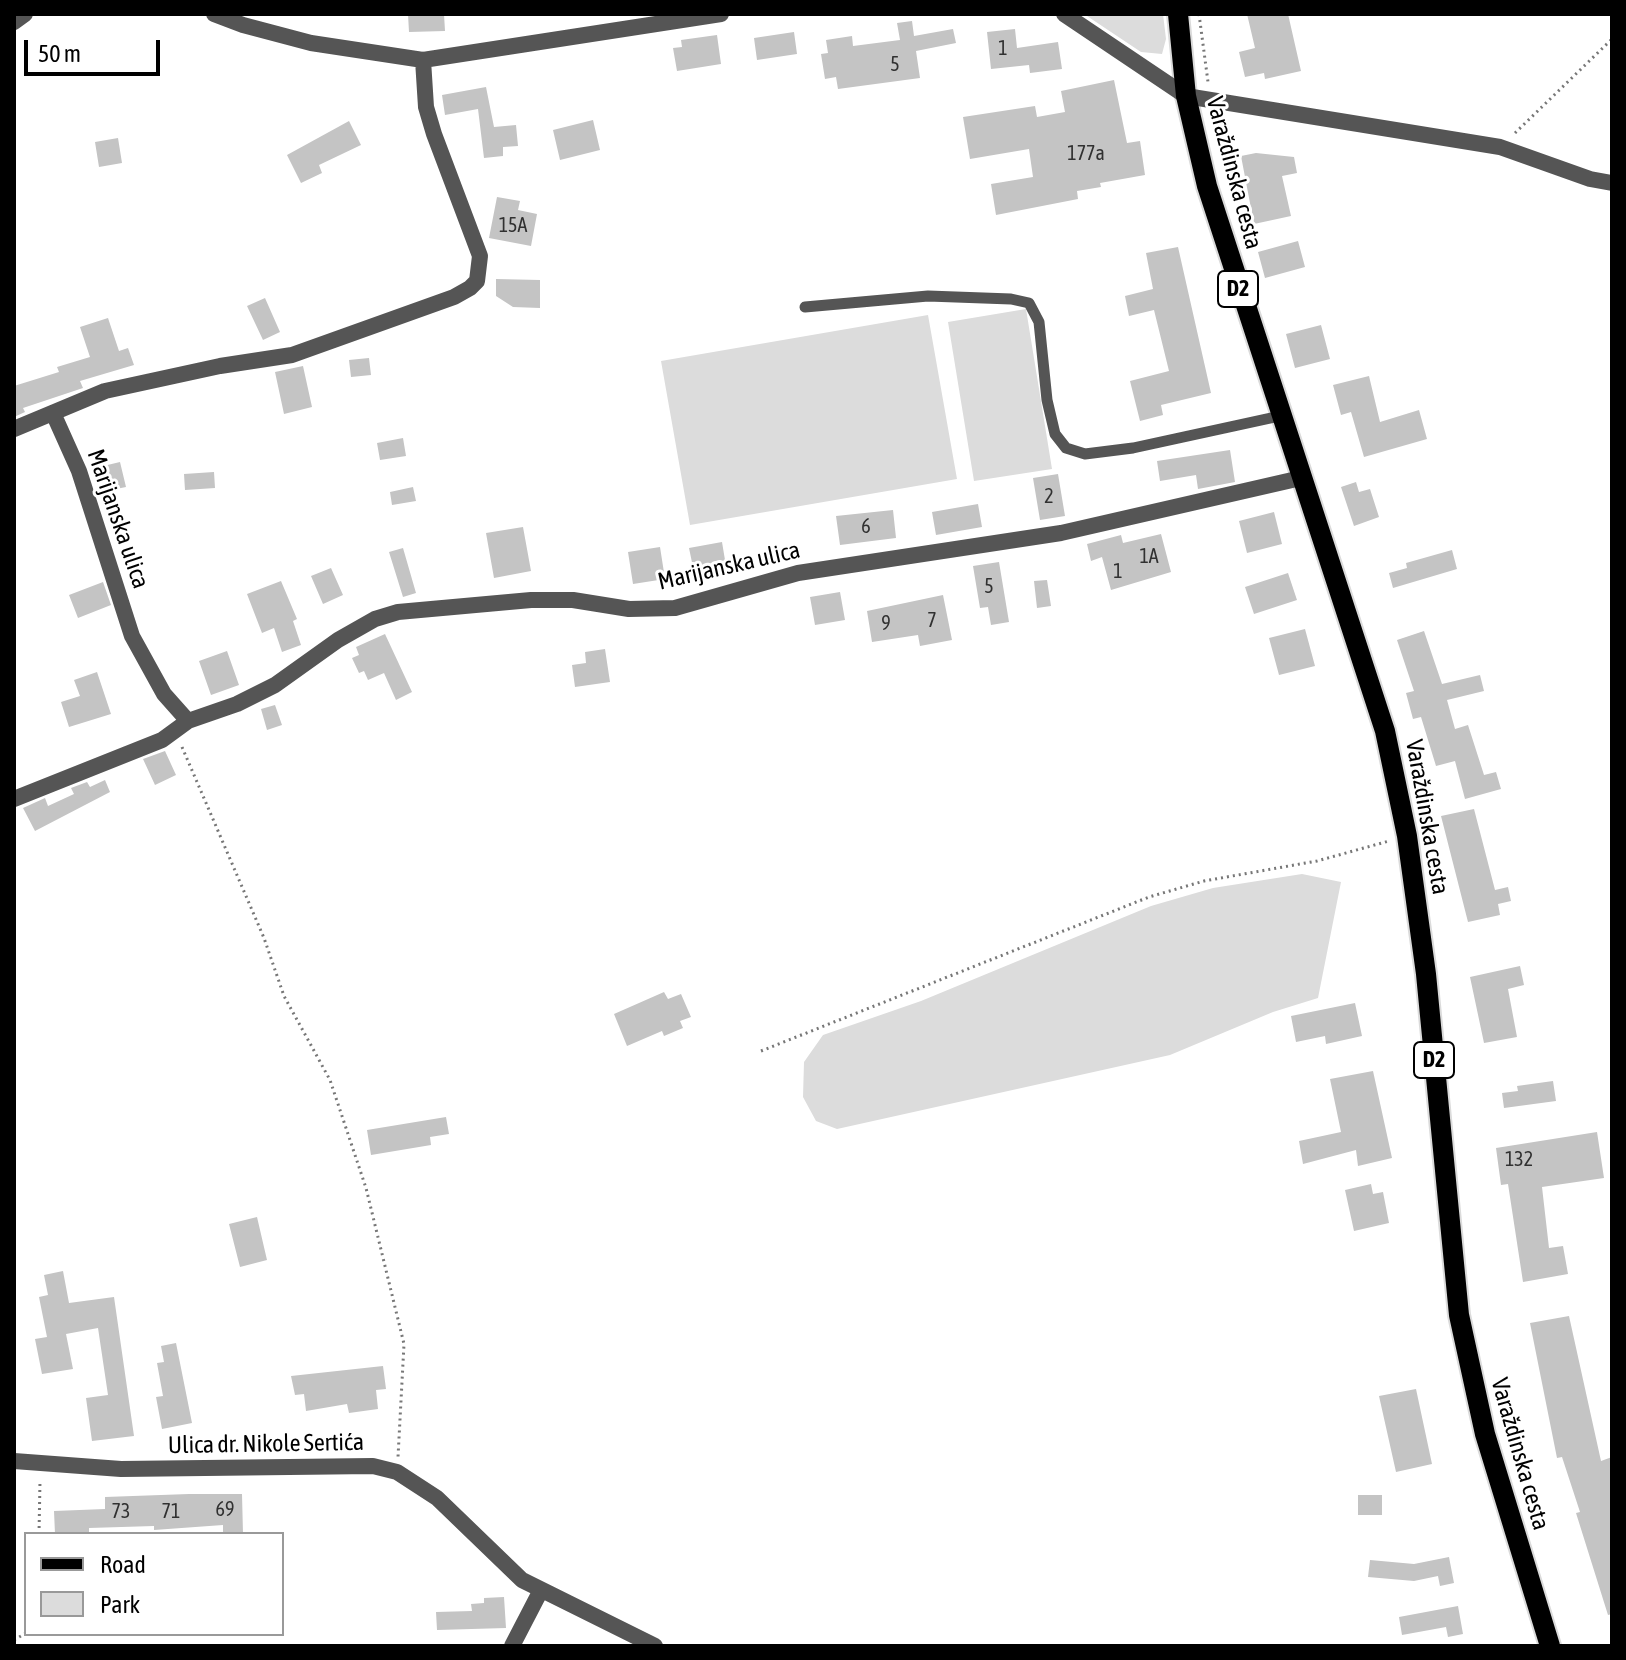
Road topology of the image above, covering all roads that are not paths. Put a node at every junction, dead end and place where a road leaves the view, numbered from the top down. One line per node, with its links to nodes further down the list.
1 (25, 14): 6 (street)
2 (214, 14): 7 (street)
3 (721, 14): 7 (street)
4 (1064, 14): 8 (street)
5 (1178, 14): 8 (main road, Varaždinska cesta / D2)
6 (14, 22)
7 (423, 60): 11 (street)
8 (1186, 96): 9 (street); 12 (main road, Varaždinska cesta / D2)
9 (1612, 183)
10 (805, 307): 12 (lane)
11 (53, 413): 13 (street); 15 (street, Marijanska ulica)
12 (1280, 416): 14 (main road, Varaždinska cesta / D2)
13 (14, 429)
14 (1301, 478): 15 (street, Marijanska ulica); 21 (main road, Varaždinska cesta / D2)
15 (182, 726): 16 (street, Marijanska ulica)
16 (14, 799)
17 (14, 1461): 18 (street, Ulica dr. Nikole Sertića)
18 (540, 1592): 19 (street); 20 (street, Ulica dr. Nikole Sertića)
19 (515, 1645)
20 (655, 1646)
21 (1550, 1646)

